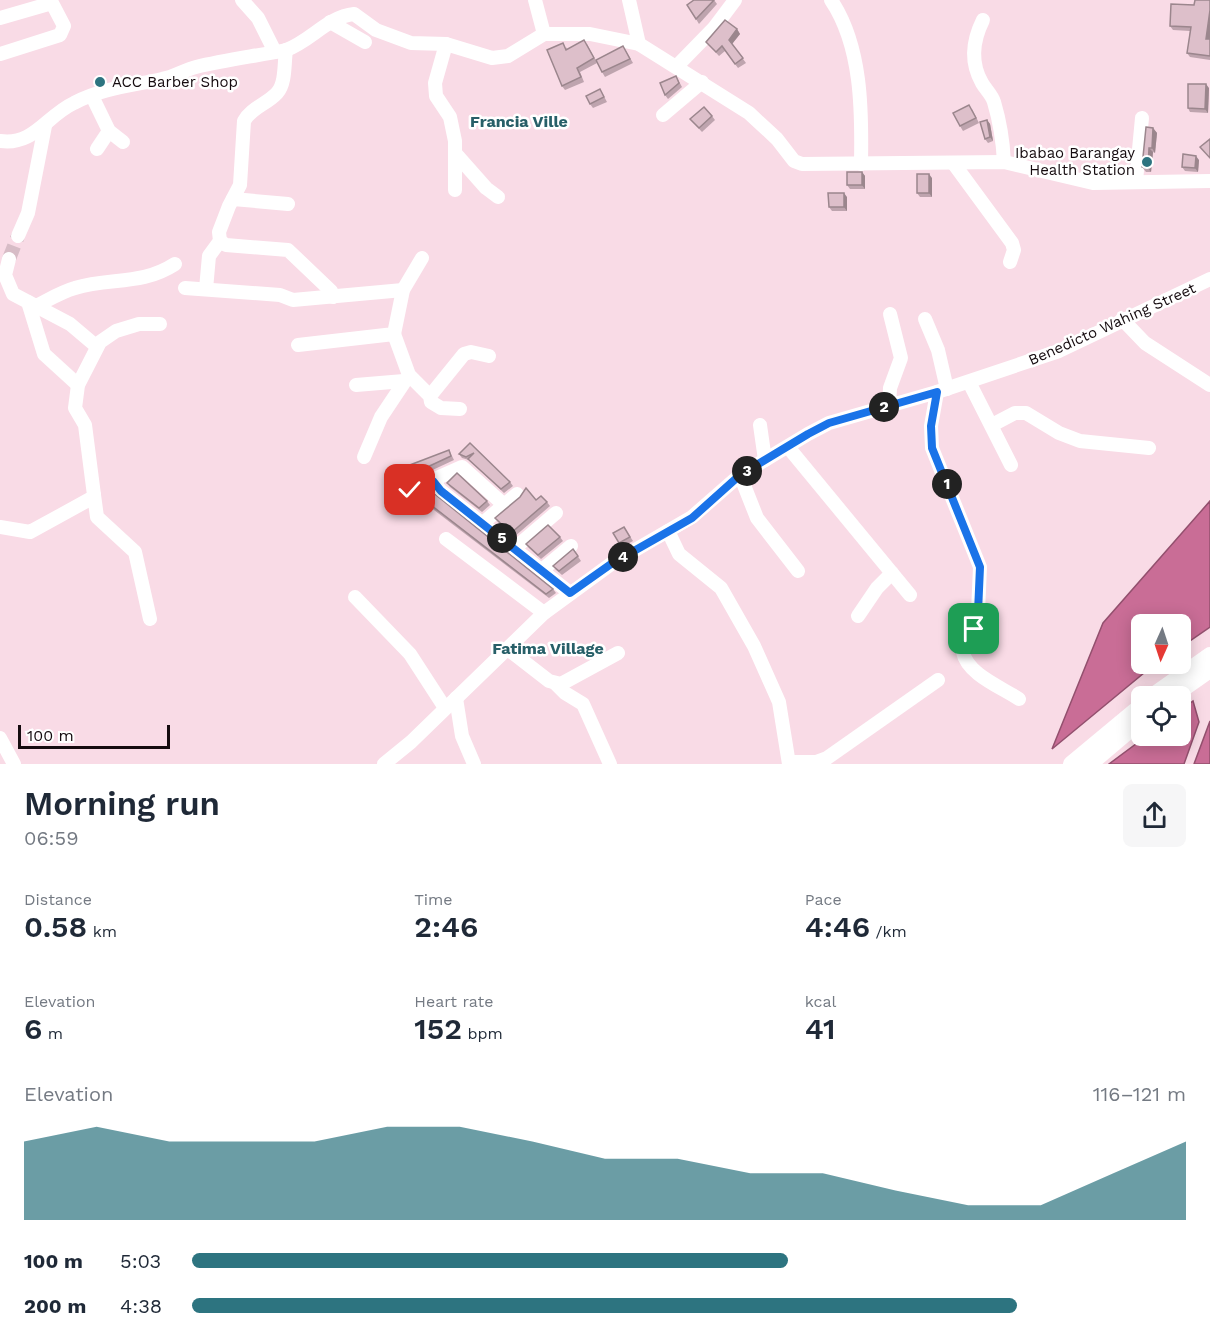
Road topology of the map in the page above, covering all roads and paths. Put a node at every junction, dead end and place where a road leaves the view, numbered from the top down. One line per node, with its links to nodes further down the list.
1 (242, 0): 14 (street)
2 (535, 0): 10 (street)
3 (629, 0): 13 (street)
4 (735, 0): 16 (street)
5 (831, 0): 28 (street)
6 (355, 7): 9 (street); 12 (street)
7 (0, 18): 15 (street)
8 (983, 20): 27 (street)
9 (330, 22): 11 (street); 14 (street)
10 (544, 34): 12 (street); 13 (street)
11 (365, 42)
12 (446, 44): 26 (street)
13 (639, 44): 16 (street)
14 (280, 51): 18 (street); 34 (street)
15 (0, 54)
16 (677, 66): 17 (street)
17 (702, 82): 19 (street); 28 (street)
18 (93, 96): 21 (street); 22 (street)
19 (663, 115)
20 (1142, 118): 30 (street)
21 (45, 126): 23 (street); 36 (street)
22 (109, 131): 24 (street); 25 (street)
23 (0, 141)
24 (123, 142)
25 (97, 150)
26 (455, 153): 32 (street); 33 (street)
27 (1004, 162): 29 (street); 30 (street)
28 (861, 164): 29 (street)
29 (954, 164): 40 (street)
30 (1136, 181): 31 (street)
31 (1210, 181)
32 (455, 190)
33 (498, 197)
34 (233, 199): 35 (street); 37 (street)
35 (288, 204)
36 (18, 236)
37 (220, 240): 44 (street); 46 (street)
38 (422, 258): 45 (street)
39 (9, 259): 47 (street)
40 (1010, 262)
41 (175, 264): 47 (street)
42 (1210, 279): 50 (street, Benedicto Wahing Street)
43 (185, 288): 44 (street)
44 (206, 289): 46 (street)
45 (403, 290): 46 (street); 52 (street)
46 (333, 297)
47 (32, 304): 54 (street); 58 (street)
48 (890, 314): 63 (street)
49 (925, 319): 61 (street)
50 (1122, 319): 57 (street, Benedicto Wahing Street); 60 (street)
51 (160, 324): 54 (street)
52 (394, 334): 53 (street); 56 (street)
53 (298, 345)
54 (96, 346): 58 (street)
55 (489, 356): 62 (street)
56 (407, 378): 59 (street); 62 (street); 69 (street)
57 (969, 382): 61 (street, Benedicto Wahing Street); 66 (street)
58 (78, 385): 76 (street)
59 (356, 385)
60 (1210, 385)
61 (942, 390): 63 (street, Benedicto Wahing Street); 103 (street)
62 (430, 396): 64 (street)
63 (889, 406): 67 (street, Benedicto Wahing Street)
64 (460, 409)
65 (759, 425): 70 (street)
66 (992, 425): 68 (street); 71 (street)
67 (788, 447): 70 (street, Benedicto Wahing Street); 87 (street)
68 (1149, 448)
69 (364, 457)
70 (765, 460): 72 (street, Benedicto Wahing Street)
71 (1011, 465)
72 (740, 475): 81 (street, Benedicto Wahing Street); 86 (street)
73 (433, 481): 74 (street); 77 (street); 79 (street)
74 (410, 490)
75 (517, 494): 77 (street)
76 (94, 495): 80 (street); 93 (street)
77 (503, 504): 79 (street)
78 (556, 513): 84 (street)
79 (483, 523): 84 (street)
80 (0, 527)
81 (668, 531): 88 (street, Benedicto Wahing Street); 108 (street)
82 (446, 539): 91 (street)
83 (571, 546): 85 (street)
84 (515, 549): 85 (street)
85 (542, 570): 88 (street)
86 (798, 571)
87 (892, 573): 89 (street); 92 (street)
88 (570, 593): 91 (street, Benedicto Wahing Street)
89 (910, 595)
90 (355, 597): 104 (street)
91 (544, 613): 94 (street, Benedicto Wahing Street)
92 (858, 616)
93 (150, 619)
94 (509, 650): 99 (street); 102 (street, Benedicto Wahing Street)
95 (618, 653): 99 (street)
96 (1210, 656): 100 (main road)
97 (1210, 670): 101 (main road)
98 (938, 681): 108 (street)
99 (555, 683): 112 (street)
100 (1166, 686)
101 (1187, 686)
102 (456, 698): 104 (street, Benedicto Wahing Street); 111 (street)
103 (1019, 699)
104 (445, 708): 110 (street, Benedicto Wahing Street)
105 (1131, 714): 113 (main road)
106 (1131, 729): 114 (main road)
107 (0, 738): 109 (street)
108 (789, 763)
109 (14, 764)
110 (384, 764)
111 (474, 764)
112 (610, 764)
113 (1071, 764)
114 (1090, 764)

